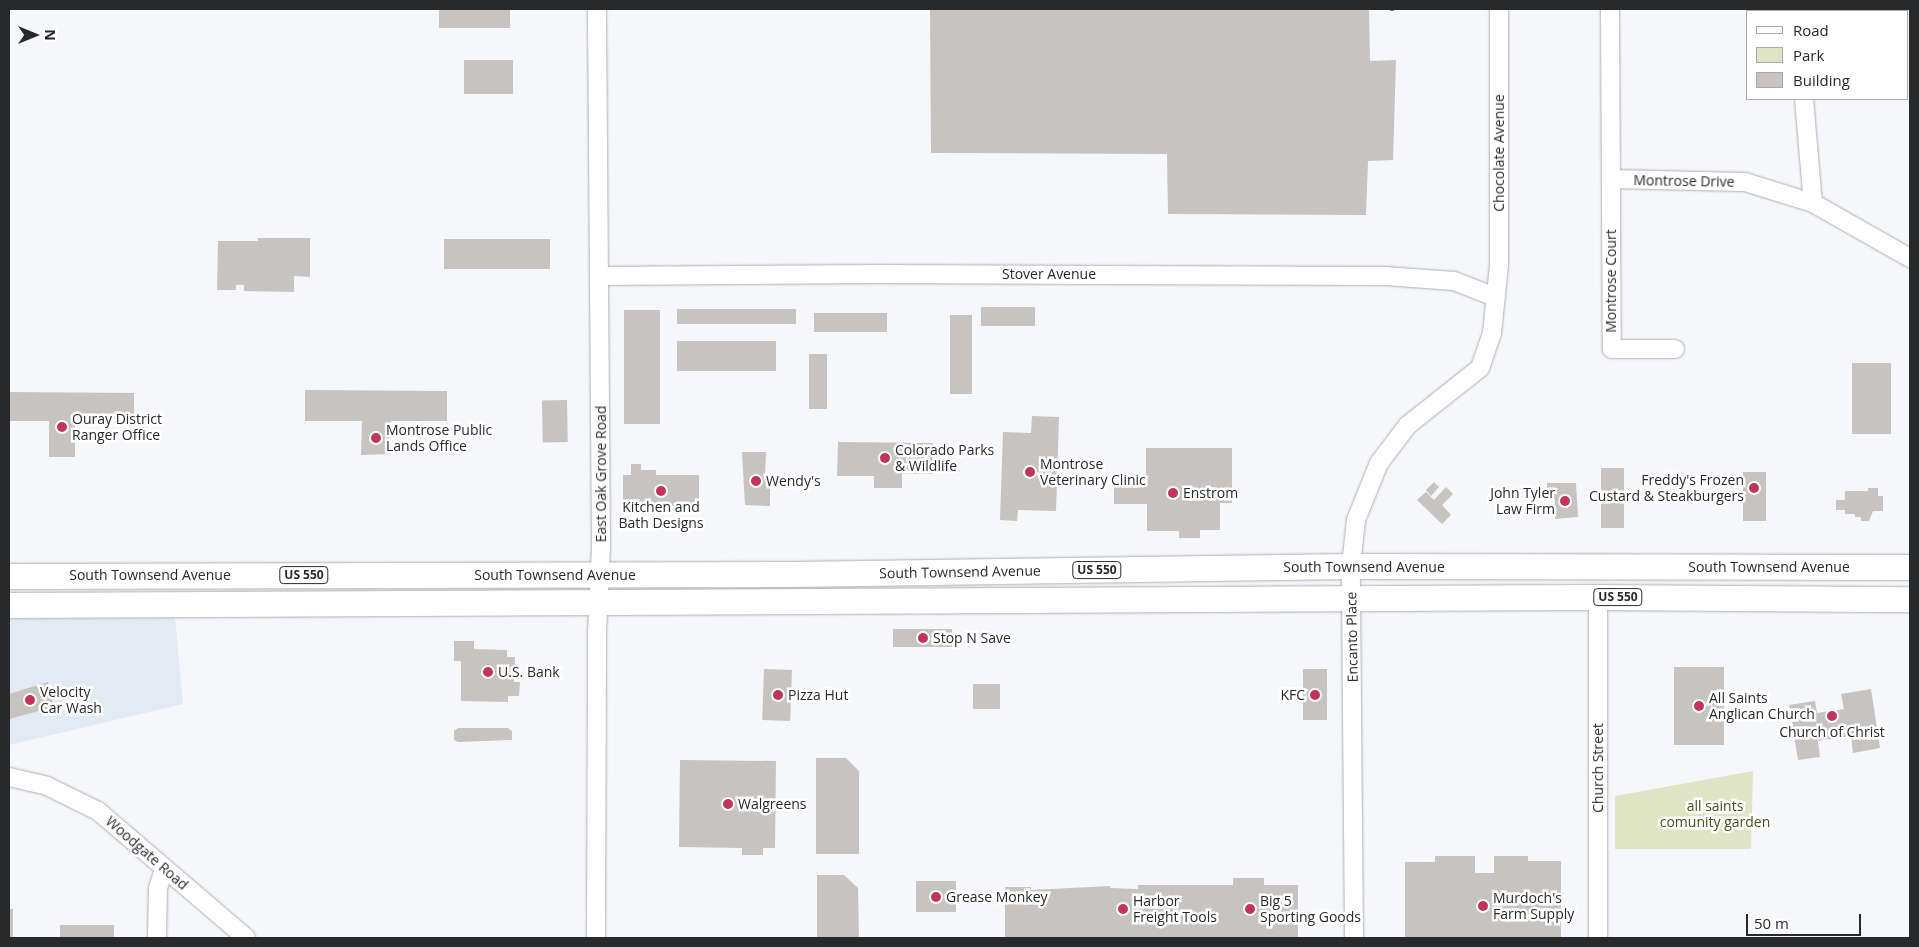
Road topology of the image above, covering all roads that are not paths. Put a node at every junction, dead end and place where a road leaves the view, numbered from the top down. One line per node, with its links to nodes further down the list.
1 (597, 9): 8 (street, East Oak Grove Road)
2 (1499, 9): 9 (street, Chocolate Avenue)
3 (1610, 9): 5 (street)
4 (1804, 100): 6 (street)
5 (1611, 179): 6 (street, Montrose Drive); 10 (street, Montrose Court)
6 (1813, 203): 7 (street, Montrose Drive)
7 (1910, 258)
8 (600, 276): 9 (street, Stover Avenue); 14 (street, East Oak Grove Road)
9 (1495, 297): 11 (street, Encanto Place)
10 (1676, 349)
11 (1351, 566): 12 (highway, South Townsend Avenue / US 550); 14 (highway, South Townsend Avenue / US 550); 17 (street, Encanto Place)
12 (1910, 567)
13 (9, 576): 14 (highway, South Townsend Avenue / US 550)
14 (600, 576): 18 (street, East Oak Grove Road)
15 (1598, 597): 16 (highway, South Townsend Avenue / US 550); 17 (highway, South Townsend Avenue / US 550); 26 (street, Church Street)
16 (1910, 599)
17 (1351, 600): 18 (highway, South Townsend Avenue / US 550); 25 (street, Encanto Place)
18 (598, 602): 19 (highway, South Townsend Avenue / US 550); 24 (street, East Oak Grove Road)
19 (9, 605)
20 (9, 777): 21 (street, Woodgate Road)
21 (164, 869): 22 (street); 23 (street, Woodgate Road)
22 (157, 938)
23 (246, 938)
24 (596, 938)
25 (1354, 938)
26 (1598, 938)

